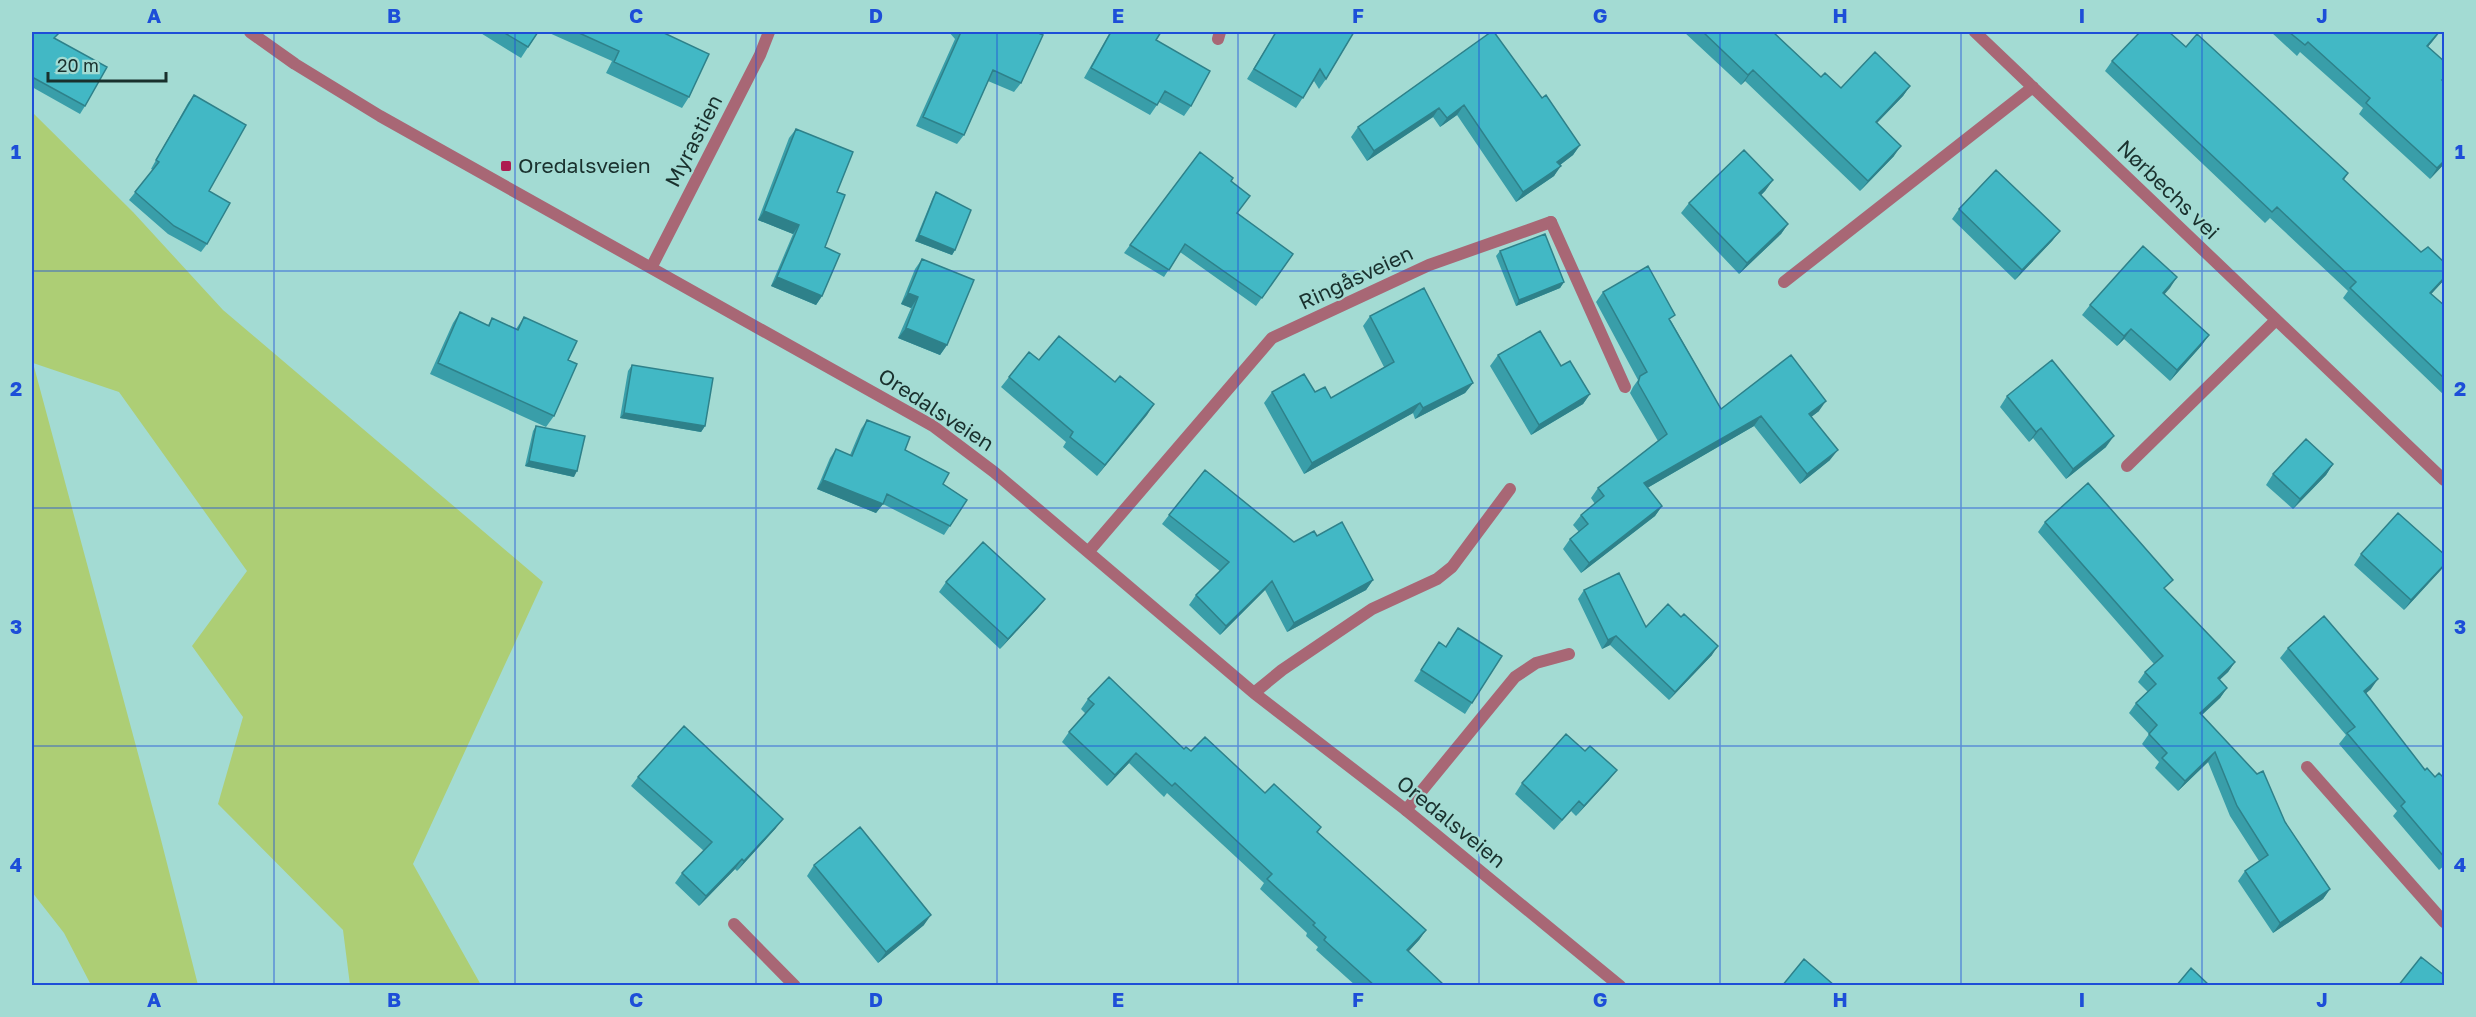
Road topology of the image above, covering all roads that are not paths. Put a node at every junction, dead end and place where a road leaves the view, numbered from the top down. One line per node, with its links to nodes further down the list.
1 (250, 32): 5 (street, Oredalsveien)
2 (769, 32): 5 (street, Myrastien)
3 (1975, 32): 4 (street, Nørbechs vei)
4 (2033, 87): 6 (street); 7 (street, Nørbechs vei)
5 (651, 268): 12 (street, Oredalsveien)
6 (1784, 282)
7 (2276, 320): 9 (street); 10 (street, Nørbechs vei)
8 (1624, 387): 12 (street, Ringåsveien)
9 (2127, 466)
10 (2445, 480)
11 (1510, 489): 14 (street)
12 (1089, 551): 14 (street, Oredalsveien)
13 (1569, 654): 16 (street)
14 (1254, 693): 16 (street, Oredalsveien)
15 (2307, 767): 17 (street)
16 (1406, 810): 20 (street, Oredalsveien)
17 (2445, 922)
18 (735, 924): 19 (street)
19 (795, 986)
20 (1620, 986)

